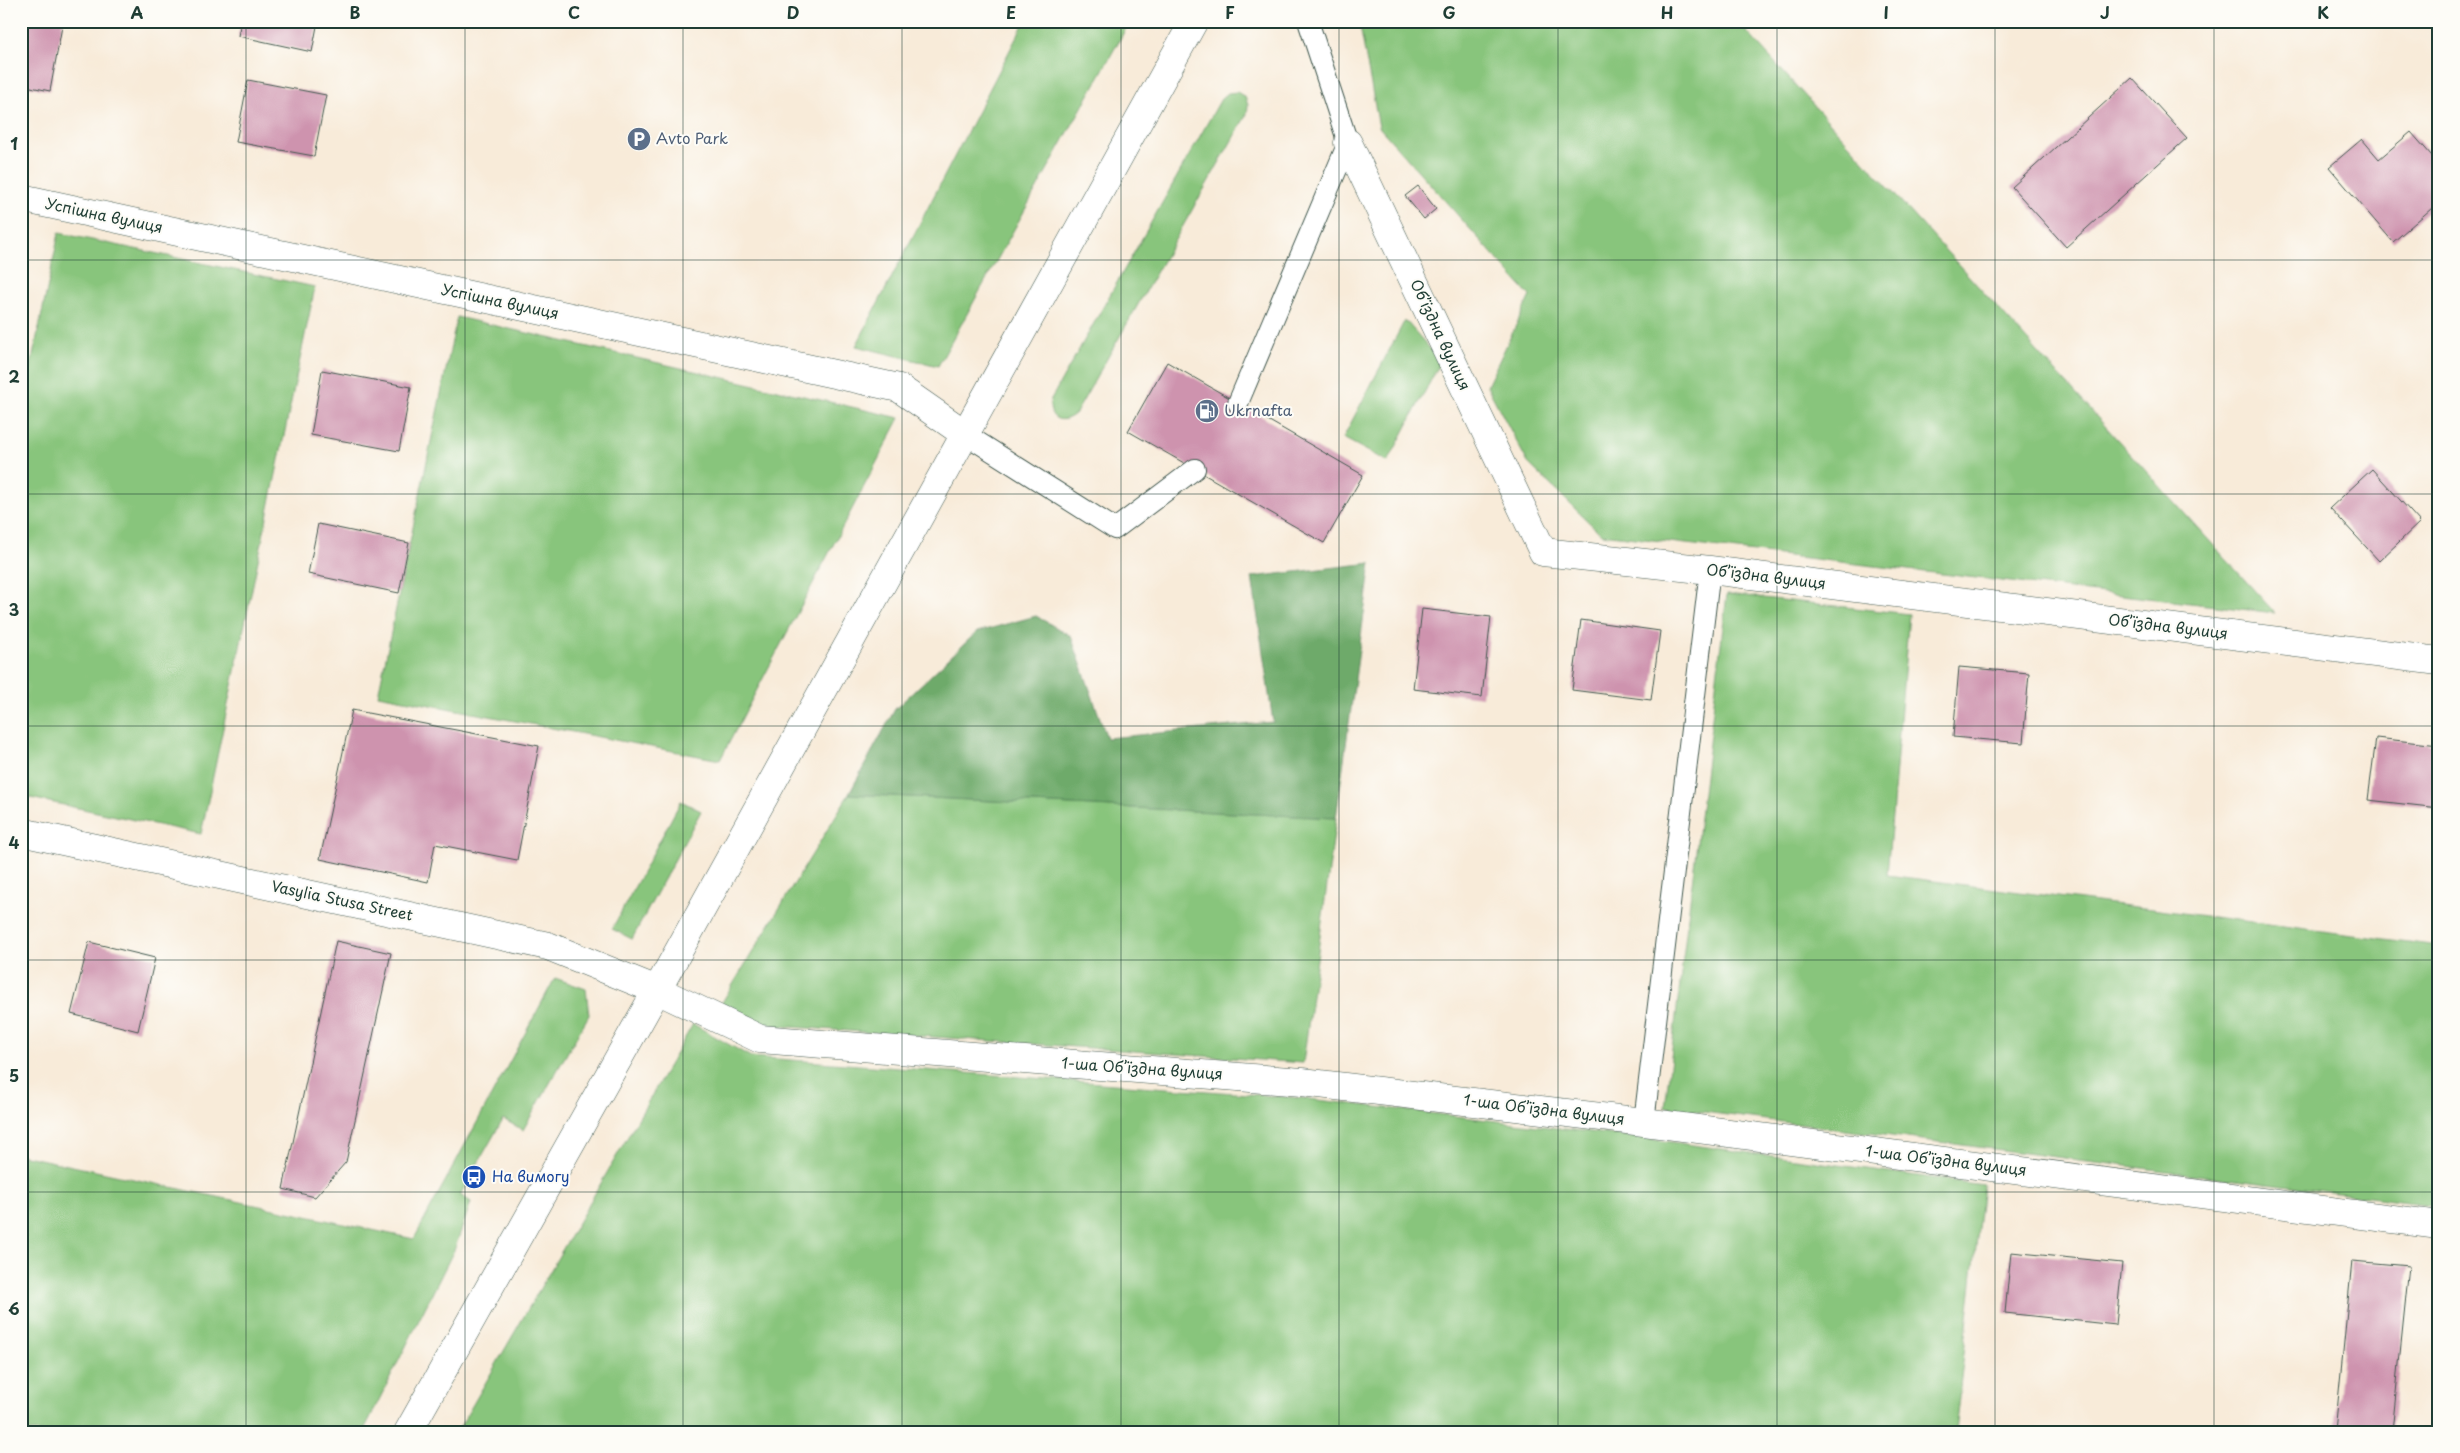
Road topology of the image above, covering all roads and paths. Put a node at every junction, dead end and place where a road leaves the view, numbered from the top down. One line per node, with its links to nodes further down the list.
1 (1194, 21): 6 (street)
2 (1308, 21): 3 (lane)
3 (1348, 143): 5 (lane); 8 (street, Обʼїздна вулиця)
4 (21, 198): 6 (street, Успішна вулиця)
5 (1238, 403)
6 (966, 434): 7 (lane); 11 (street)
7 (1195, 469)
8 (1710, 570): 9 (street, Обʼїздна вулиця); 12 (lane)
9 (2439, 661)
10 (21, 832): 11 (street, Vasylia Stusa Street)
11 (657, 990): 12 (street, 1-ша Обʼїздна вулиця); 14 (street)
12 (1644, 1122): 13 (street, 1-ша Обʼїздна вулиця)
13 (2439, 1225)
14 (408, 1432)

